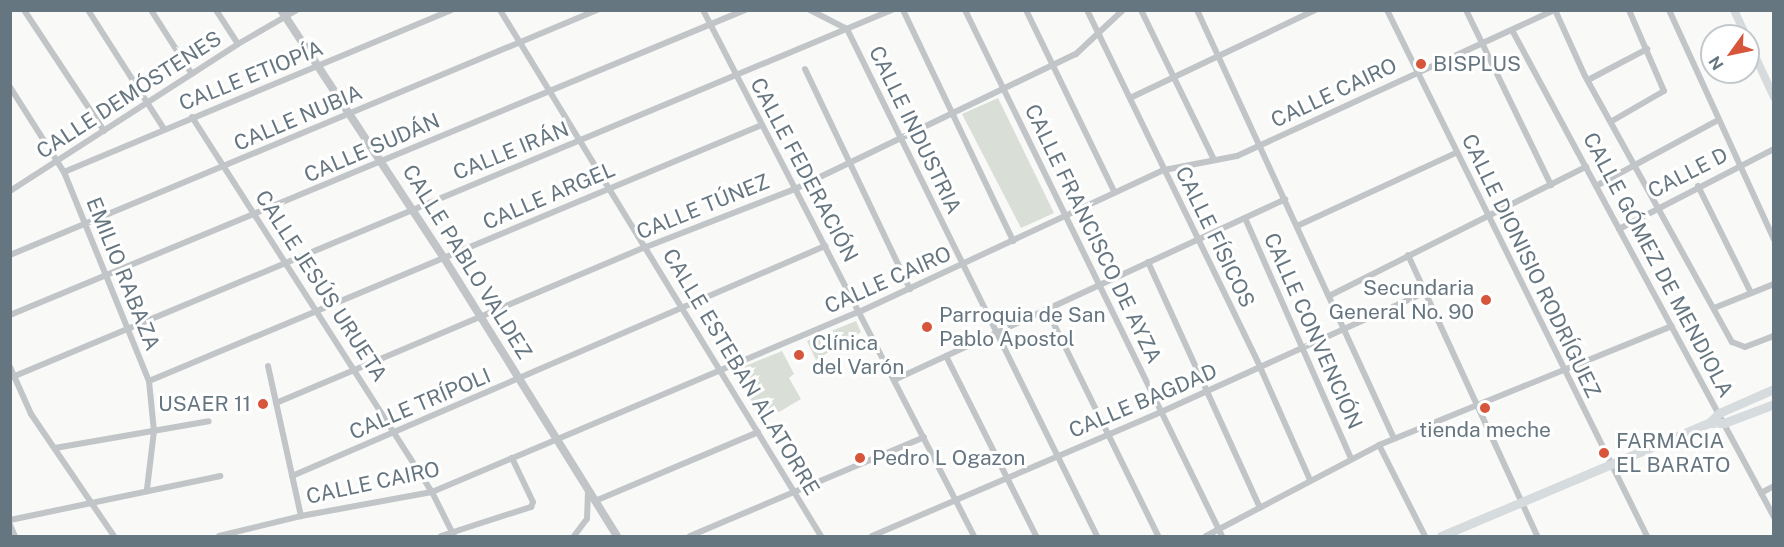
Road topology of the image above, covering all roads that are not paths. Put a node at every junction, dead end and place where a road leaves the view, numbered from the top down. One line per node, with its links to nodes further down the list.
1 (24, 10): 60 (street)
2 (88, 10): 52 (street)
3 (151, 10): 43 (street)
4 (216, 10): 34 (street)
5 (297, 10): 27 (street, CALLE DEMÓSTENES)
6 (451, 10): 39 (street, CALLE ETIOPÍA)
7 (500, 10): 33 (street, CALLE ESTEBAN ALATORRE)
8 (597, 10): 33 (street, CALLE NUBIA)
9 (703, 10): 29 (street, CALLE FEDERACIÓN)
10 (745, 10): 29 (street, CALLE SUDÁN)
11 (810, 10): 30 (street)
12 (892, 10): 30 (street, CALLE IRÁN)
13 (903, 10): 53 (street)
14 (965, 10): 48 (street, CALLE FRANCISCO DE AYZA)
15 (1026, 10): 38 (street)
16 (1087, 10): 32 (street, CALLE FÍSICOS)
17 (1123, 10): 32 (street, CALLE TÚNEZ)
18 (1142, 10): 45 (street)
19 (1197, 10): 37 (street)
20 (1314, 10): 37 (street)
21 (1387, 10): 42 (street, CALLE DIONISIO RODRÍGUEZ)
22 (1466, 10): 35 (street)
23 (1555, 10): 31 (street, CALLE CAIRO); 46 (street)
24 (1629, 10): 36 (street)
25 (1669, 10): 57 (street)
26 (1734, 10): 28 (main road)
27 (283, 13): 34 (street, CALLE DEMÓSTENES); 39 (street, CALLE PABLO VALDEZ)
28 (1740, 24)
29 (710, 26): 44 (street, CALLE FEDERACIÓN); 49 (street, CALLE SUDÁN)
30 (847, 29): 44 (street, CALLE IRÁN); 61 (street, CALLE INDUSTRIA)
31 (1512, 30): 35 (street, CALLE CAIRO); 73 (street, CALLE GÓMEZ DE MENDIOLA)
32 (1098, 34): 38 (street, CALLE TÚNEZ); 51 (street, CALLE FÍSICOS)
33 (519, 42): 49 (street, CALLE ESTEBAN ALATORRE); 54 (street, CALLE NUBIA)
34 (238, 44): 43 (street, CALLE DEMÓSTENES)
35 (1482, 44): 42 (street, CALLE CAIRO); 76 (street)
36 (1647, 49): 46 (street); 56 (street)
37 (1218, 56): 45 (street); 63 (street)
38 (1052, 65): 48 (street, CALLE TÚNEZ); 82 (street)
39 (318, 66): 54 (street, CALLE PABLO VALDEZ); 55 (street, CALLE ETIOPÍA)
40 (1760, 68): 50 (main road)
41 (805, 69): 69 (street)
42 (1418, 73): 63 (street, CALLE CAIRO); 65 (street, CALLE DIONISIO RODRÍGUEZ)
43 (192, 74): 52 (street, CALLE DEMÓSTENES)
44 (736, 76): 58 (street, CALLE FEDERACIÓN); 62 (street, CALLE IRÁN)
45 (1174, 77): 51 (street); 66 (street)
46 (1588, 80): 56 (street)
47 (10, 87): 67 (street, EMILIO RABAZA)
48 (1003, 89): 53 (street, CALLE TÚNEZ); 87 (street, CALLE FRANCISCO DE AYZA)
49 (549, 92): 62 (street, CALLE ESTEBAN ALATORRE); 68 (street, CALLE SUDÁN)
50 (1773, 97)
51 (1130, 98): 74 (street, CALLE FÍSICOS)
52 (147, 103): 59 (street); 60 (street, CALLE DEMÓSTENES)
53 (952, 113): 61 (street, CALLE TÚNEZ); 94 (street)
54 (351, 114): 68 (street, CALLE PABLO VALDEZ); 72 (street, CALLE NUBIA)
55 (192, 117): 59 (street, CALLE ETIOPÍA); 72 (street, CALLE JESÚS URUETA)
56 (1612, 121): 70 (street)
57 (1716, 121): 70 (street); 71 (street)
58 (762, 125): 80 (street, CALLE ARGEL); 81 (street, CALLE FEDERACIÓN)
59 (164, 129): 75 (street, CALLE ETIOPÍA)
60 (104, 130): 67 (street, CALLE DEMÓSTENES)
61 (900, 138): 69 (street, CALLE TÚNEZ); 103 (street, CALLE INDUSTRIA)
62 (580, 141): 80 (street, CALLE ESTEBAN ALATORRE); 85 (street, CALLE IRÁN)
63 (1260, 146): 66 (street, CALLE CAIRO); 83 (street)
64 (1773, 149): 71 (street, CALLE D)
65 (1456, 153): 88 (street, CALLE DIONISIO RODRÍGUEZ); 91 (street)
66 (1214, 160): 74 (street, CALLE CAIRO)
67 (58, 162): 75 (street, EMILIO RABAZA); 79 (street, CALLE DEMÓSTENES)
68 (382, 162): 85 (street, CALLE PABLO VALDEZ); 86 (street, CALLE SUDÁN)
69 (850, 162): 81 (street, CALLE TÚNEZ); 107 (street)
70 (1636, 164): 77 (street); 84 (street)
71 (1739, 165): 78 (street, CALLE D); 95 (street)
72 (225, 166): 86 (street, CALLE JESÚS URUETA); 90 (street, CALLE NUBIA)
73 (1586, 167): 76 (street); 77 (street, CALLE GÓMEZ DE MENDIOLA)
74 (1164, 170): 82 (street, CALLE CAIRO); 93 (street, CALLE FÍSICOS)
75 (64, 172): 90 (street, EMILIO RABAZA)
76 (1551, 185): 88 (street)
77 (1596, 186): 92 (street, CALLE GÓMEZ DE MENDIOLA)
78 (1698, 186): 84 (street, CALLE D); 109 (street)
79 (12, 188)
80 (609, 189): 97 (street, CALLE ESTEBAN ALATORRE); 100 (street, CALLE ARGEL)
81 (795, 189): 96 (street, CALLE FEDERACIÓN); 97 (street, CALLE TÚNEZ)
82 (1114, 191): 87 (street, CALLE CAIRO)
83 (1285, 199): 89 (street); 91 (street)
84 (1659, 207): 92 (street, CALLE D); 112 (street)
85 (413, 210): 100 (street, CALLE PABLO VALDEZ); 102 (street, CALLE IRÁN)
86 (256, 215): 102 (street, CALLE JESÚS URUETA); 104 (street, CALLE SUDÁN)
87 (1065, 216): 94 (street, CALLE CAIRO); 106 (street, CALLE FRANCISCO DE AYZA)
88 (1489, 216): 99 (street); 128 (street, CALLE DIONISIO RODRÍGUEZ)
89 (1245, 218): 93 (street); 123 (street, CALLE CONVENCIÓN)
90 (83, 225): 98 (street, CALLE NUBIA); 104 (street, EMILIO RABAZA)
91 (1297, 226): 110 (street)
92 (1619, 229): 118 (street, CALLE GÓMEZ DE MENDIOLA)
93 (1198, 239): 101 (street); 127 (street, CALLE FÍSICOS)
94 (1014, 240): 103 (street, CALLE CAIRO)
95 (1773, 240)
96 (825, 246): 111 (street, CALLE TRÍPOLI); 115 (street, CALLE FEDERACIÓN)
97 (645, 247): 111 (street, CALLE ESTEBAN ALATORRE); 117 (street, CALLE TÚNEZ)
98 (10, 255)
99 (1408, 255): 108 (street); 110 (street)
100 (444, 258): 114 (street, CALLE ARGEL); 117 (street, CALLE PABLO VALDEZ)
101 (1148, 262): 106 (street); 136 (street)
102 (287, 263): 114 (street, CALLE JESÚS URUETA); 119 (street, CALLE IRÁN)
103 (963, 265): 107 (street, CALLE CAIRO); 121 (street, CALLE INDUSTRIA)
104 (105, 276): 116 (street, CALLE SUDÁN); 119 (street, EMILIO RABAZA)
105 (1773, 284): 109 (street)
106 (1099, 285): 113 (street); 140 (street, CALLE FRANCISCO DE AYZA)
107 (910, 289): 115 (street, CALLE CAIRO)
108 (1425, 292): 120 (street, CALLE BAGDAD); 139 (street)
109 (1750, 293): 112 (street)
110 (1329, 296): 120 (street)
111 (682, 308): 129 (street, CALLE ESTEBAN ALATORRE); 132 (street, CALLE TRÍPOLI)
112 (1714, 308): 122 (street)
113 (1047, 309): 121 (street); 148 (street)
114 (317, 311): 130 (street, CALLE JESÚS URUETA); 134 (street, CALLE ARGEL)
115 (859, 312): 129 (street, CALLE CAIRO); 133 (street, CALLE FEDERACIÓN)
116 (10, 315)
117 (481, 319): 130 (street, CALLE TÚNEZ); 132 (street, CALLE PABLO VALDEZ)
118 (1672, 326): 128 (street); 141 (street, CALLE GÓMEZ DE MENDIOLA)
119 (127, 329): 131 (street, CALLE IRÁN); 134 (street, EMILIO RABAZA)
120 (1344, 329): 123 (street, CALLE BAGDAD); 150 (street)
121 (996, 333): 124 (street); 154 (street, CALLE INDUSTRIA)
122 (1773, 336)
123 (1302, 348): 127 (street, CALLE BAGDAD); 156 (street, CALLE CONVENCIÓN)
124 (946, 356): 133 (street); 160 (street)
125 (268, 366): 137 (street)
126 (10, 367): 131 (street)
127 (1260, 368): 136 (street, CALLE BAGDAD); 161 (street, CALLE FÍSICOS)
128 (1563, 368): 139 (street); 157 (street, CALLE DIONISIO RODRÍGUEZ)
129 (720, 370): 147 (street, CALLE ESTEBAN ALATORRE); 151 (street, CALLE CAIRO)
130 (356, 372): 137 (street, CALLE TÚNEZ); 146 (street, CALLE JESÚS URUETA)
131 (13, 377): 153 (street)
132 (519, 379): 146 (street, CALLE TRÍPOLI); 151 (street, CALLE PABLO VALDEZ)
133 (894, 380): 149 (street, CALLE FEDERACIÓN)
134 (149, 381): 145 (street, EMILIO RABAZA)
135 (1773, 389): 141 (main road)
136 (1208, 391): 140 (street, CALLE BAGDAD); 172 (street)
137 (276, 403): 159 (street)
138 (1773, 404): 144 (main road)
139 (1477, 405): 150 (street); 171 (street)
140 (1161, 412): 148 (street, CALLE BAGDAD); 177 (street, CALLE FRANCISCO DE AYZA)
141 (1719, 413): 143 (main road); 144 (street, CALLE GÓMEZ DE MENDIOLA)
142 (209, 421): 145 (street)
143 (1709, 423): 144 (main road); 157 (main road)
144 (1724, 423): 167 (street, CALLE GÓMEZ DE MENDIOLA)
145 (154, 431): 153 (street); 164 (street, EMILIO RABAZA)
146 (395, 432): 159 (street, CALLE TRÍPOLI); 165 (street, CALLE JESÚS URUETA)
147 (758, 432): 166 (street, CALLE ESTEBAN ALATORRE); 168 (street)
148 (1110, 433): 154 (street, CALLE BAGDAD); 191 (street)
149 (924, 437): 166 (street); 170 (street, CALLE FEDERACIÓN)
150 (1394, 438): 152 (street)
151 (556, 439): 155 (street, CALLE CAIRO); 163 (street, CALLE PABLO VALDEZ)
152 (1379, 445): 156 (street); 194 (street)
153 (55, 448): 169 (street)
154 (1057, 456): 160 (street, CALLE BAGDAD); 190 (street, CALLE INDUSTRIA)
155 (512, 458): 165 (street, CALLE CAIRO); 178 (street)
156 (1351, 458): 161 (street)
157 (1611, 464): 171 (main road); 197 (street, CALLE DIONISIO RODRÍGUEZ)
158 (220, 476): 164 (street)
159 (292, 476): 173 (street)
160 (1008, 478): 170 (street, CALLE BAGDAD); 189 (street)
161 (1310, 480): 172 (street)
162 (1773, 486): 167 (street)
163 (588, 488): 168 (street, CALLE PABLO VALDEZ); 183 (street)
164 (147, 489): 169 (street)
165 (432, 492): 173 (street, CALLE CAIRO); 178 (street, CALLE JESÚS URUETA)
166 (794, 492): 185 (street); 186 (street, CALLE ESTEBAN ALATORRE)
167 (1761, 494): 174 (street, CALLE GÓMEZ DE MENDIOLA)
168 (595, 501): 184 (street, CALLE PABLO VALDEZ)
169 (90, 502): 175 (street); 180 (street)
170 (956, 502): 187 (street, CALLE BAGDAD); 188 (street, CALLE FEDERACIÓN)
171 (1521, 502): 195 (main road); 196 (street)
172 (1260, 508): 177 (street)
173 (301, 516): 181 (street, CALLE CAIRO)
174 (1773, 517)
175 (10, 520)
176 (10, 525): 179 (street)
177 (1219, 530): 192 (street); 193 (street, CALLE FRANCISCO DE AYZA)
178 (454, 535): 182 (street)
179 (15, 537)
180 (114, 537)
181 (219, 537)
182 (441, 537)
183 (574, 537)
184 (617, 537)
185 (690, 537)
186 (821, 537)
187 (872, 537)
188 (974, 537)
189 (1036, 537)
190 (1097, 537)
191 (1158, 537)
192 (1206, 537)
193 (1222, 537)
194 (1425, 537)
195 (1441, 537)
196 (1537, 537)
197 (1647, 537)

